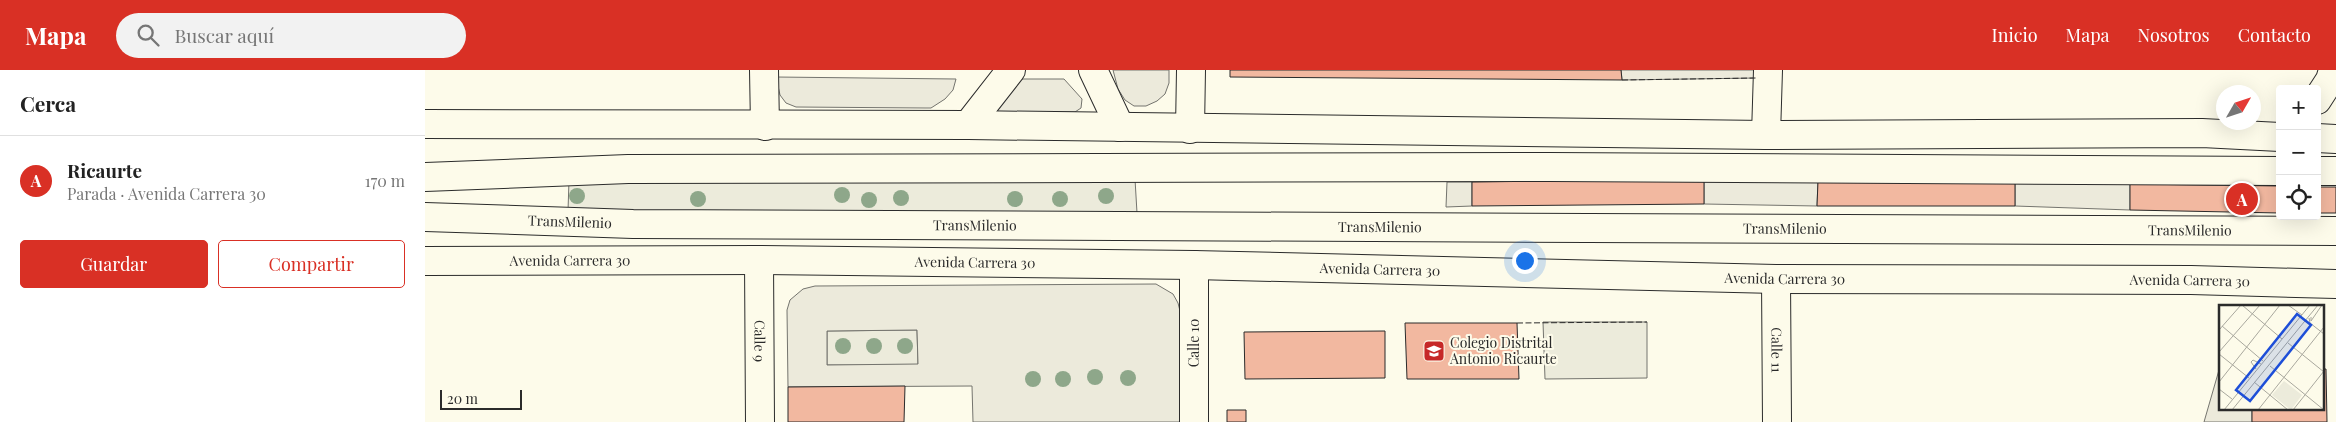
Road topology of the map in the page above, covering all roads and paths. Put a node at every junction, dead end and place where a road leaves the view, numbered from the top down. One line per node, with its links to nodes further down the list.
1 (764, 70): 10 (main road)
2 (1011, 70): 9 (main road)
3 (1093, 70): 11 (main road)
4 (1191, 70): 12 (main road)
5 (1768, 70): 13 (main road)
6 (2333, 70): 7 (main road)
7 (2321, 94)
8 (425, 124): 10 (main road)
9 (968, 125): 10 (main road); 11 (main road)
10 (765, 126)
11 (1119, 128): 12 (main road)
12 (1190, 129): 13 (main road)
13 (1766, 135): 14 (main road)
14 (2276, 136)
15 (2321, 138): 16 (main road)
16 (2336, 139)
17 (2276, 170): 20 (main road)
18 (2321, 171): 19 (main road)
19 (2336, 171)
20 (425, 176)
21 (425, 217): 22 (main road, TransMilenio)
22 (2336, 231)
23 (759, 260): 24 (main road, Avenida Carrera 30); 25 (main road, Avenida Carrera 30); 28 (main road, Calle 9)
24 (427, 261)
25 (1194, 265): 26 (main road, Avenida Carrera 30); 29 (main road, Calle 10)
26 (1776, 279): 27 (main road, Avenida Carrera 30); 30 (main road, Calle 11)
27 (2336, 284)
28 (760, 422)
29 (1194, 422)
30 (1777, 422)

